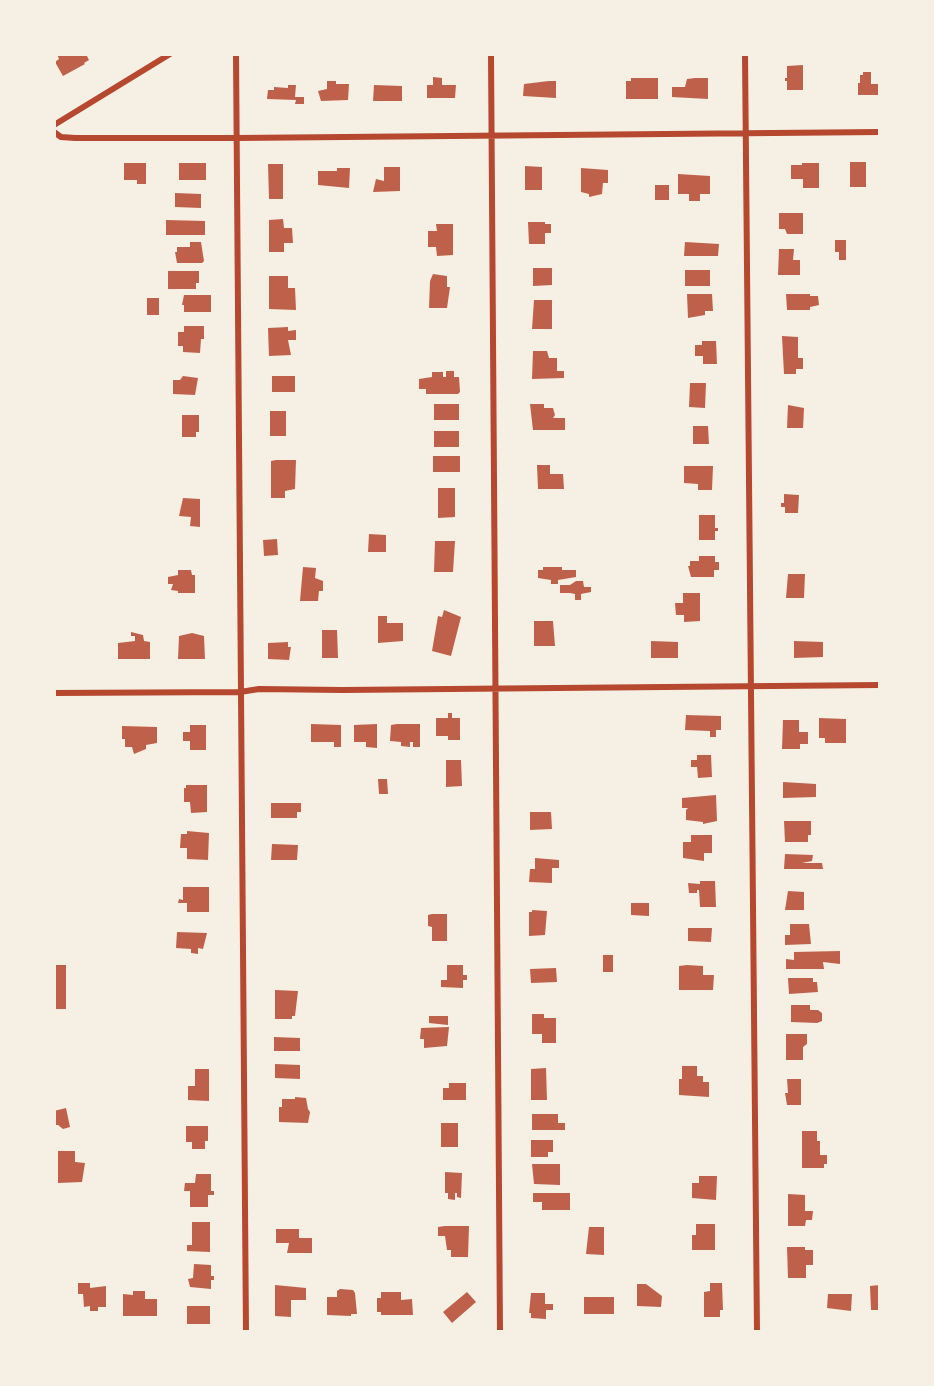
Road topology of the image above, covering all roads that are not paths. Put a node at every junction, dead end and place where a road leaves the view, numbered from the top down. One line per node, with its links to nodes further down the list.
1 (170, 54): 5 (street)
2 (236, 54): 10 (street)
3 (491, 54): 9 (street)
4 (745, 54): 8 (street)
5 (54, 125)
6 (54, 132): 10 (street)
7 (880, 132): 8 (street)
8 (745, 133): 9 (street); 11 (street)
9 (491, 136): 10 (street); 13 (street)
10 (237, 138): 14 (street)
11 (752, 685): 12 (street); 13 (street); 18 (street)
12 (880, 685)
13 (495, 688): 14 (street); 17 (street)
14 (240, 692): 15 (street); 16 (street)
15 (54, 693)
16 (246, 1332)
17 (500, 1332)
18 (757, 1332)

